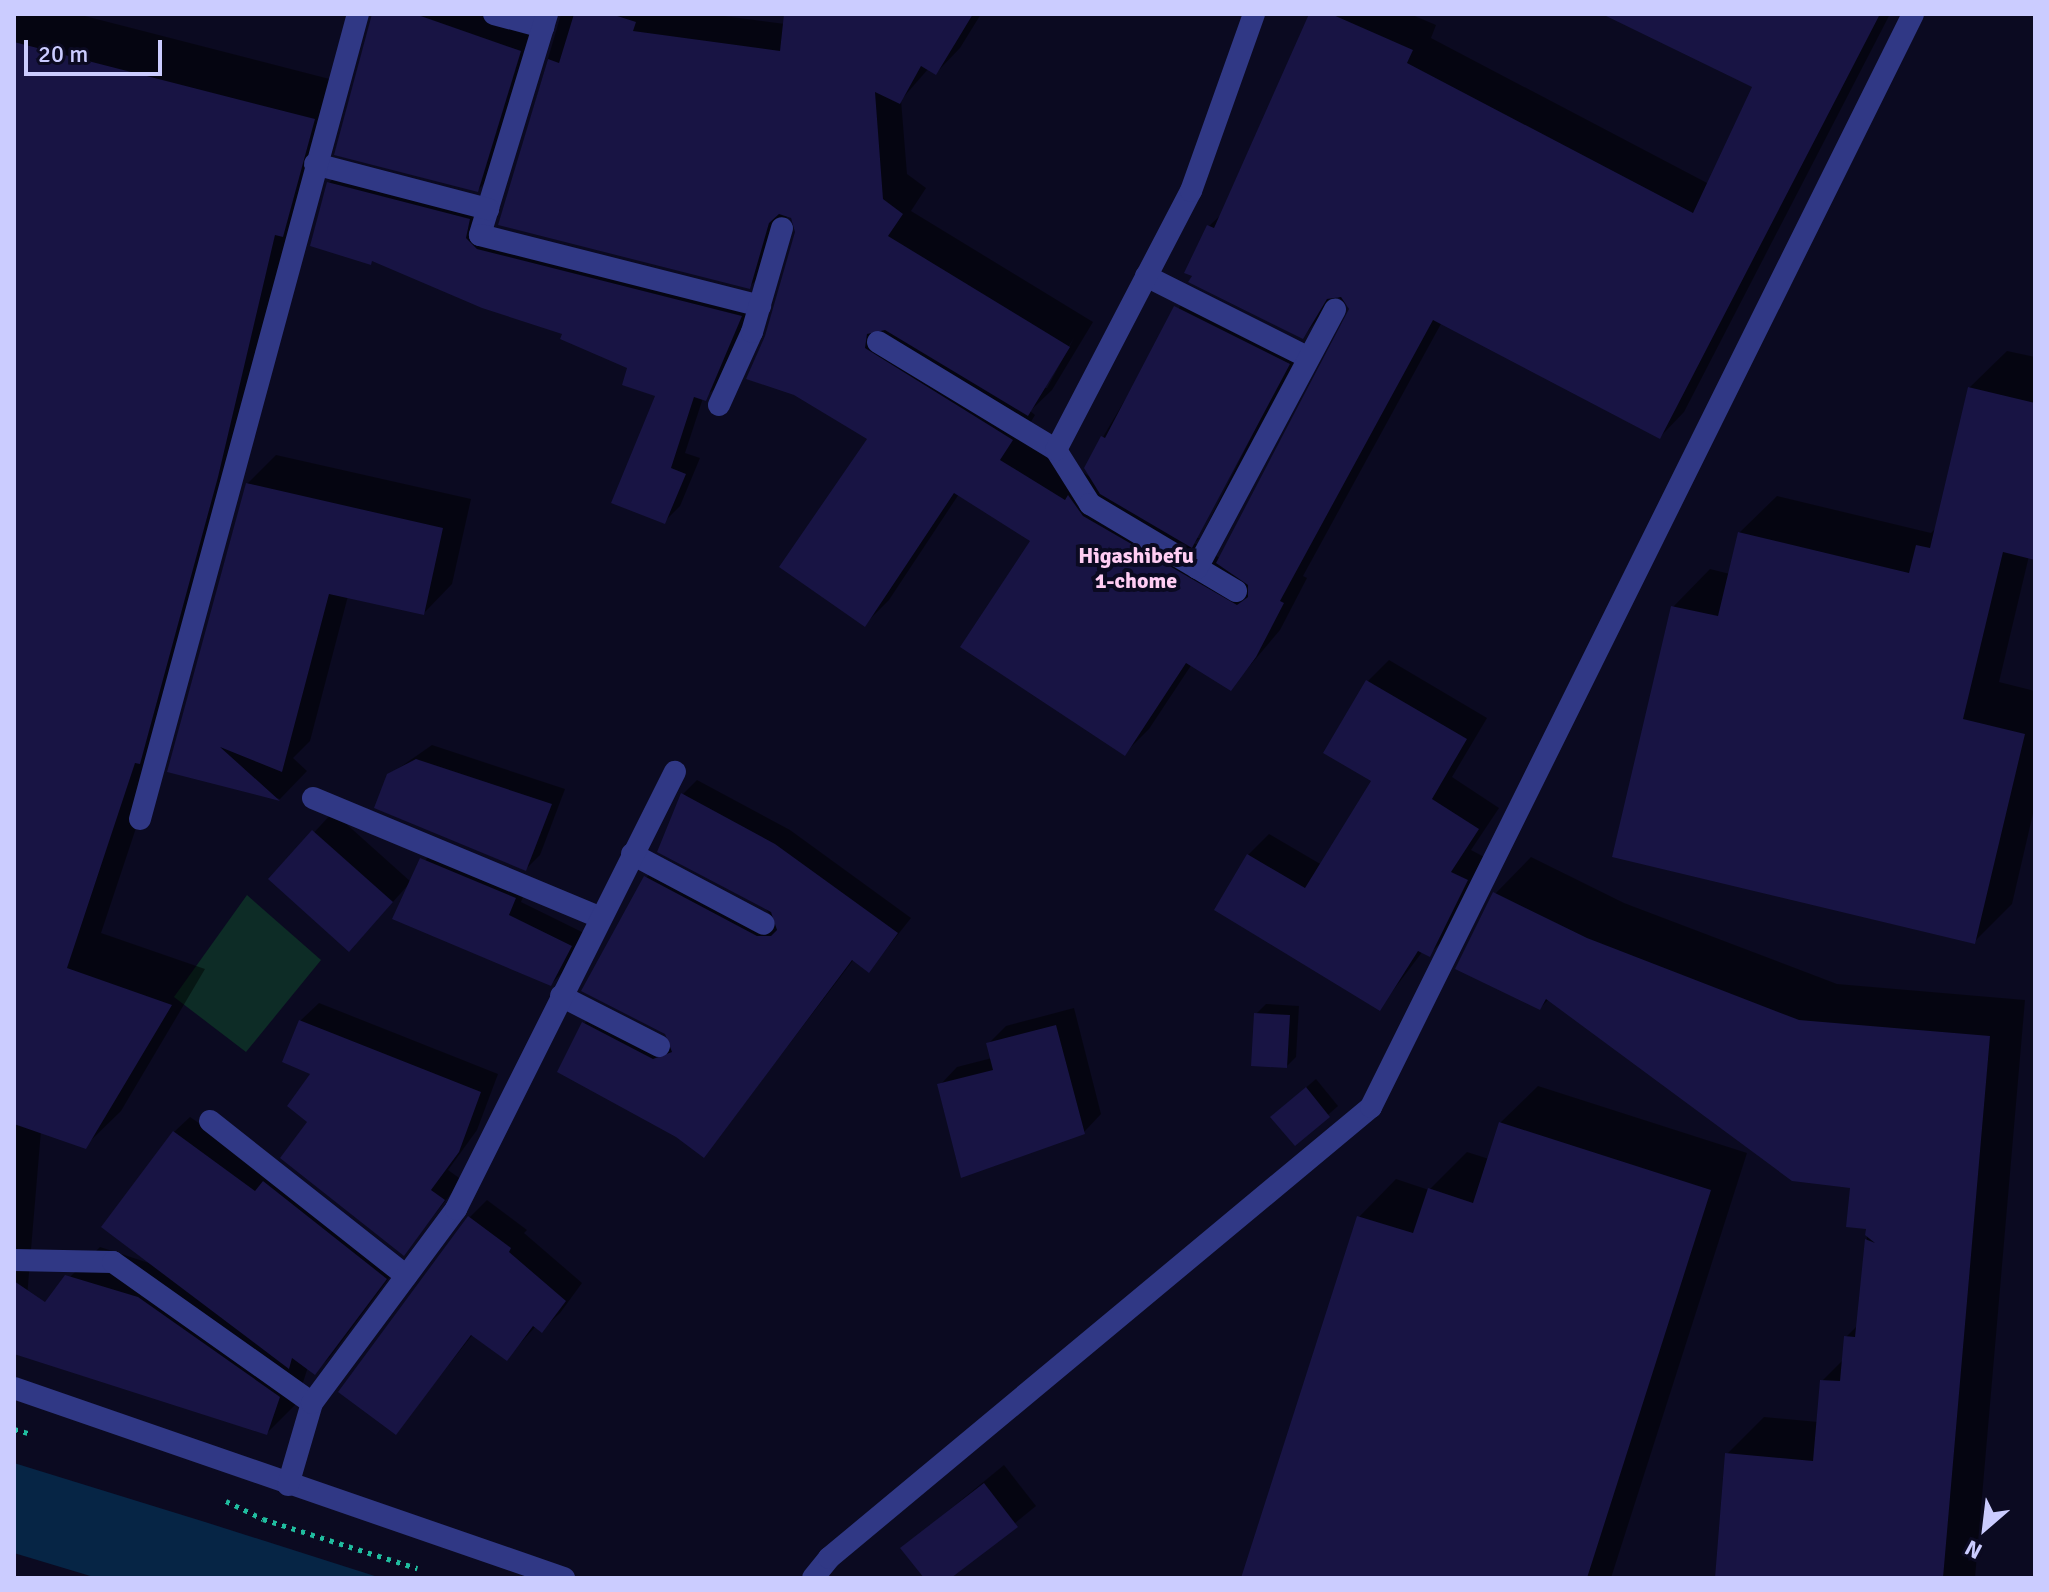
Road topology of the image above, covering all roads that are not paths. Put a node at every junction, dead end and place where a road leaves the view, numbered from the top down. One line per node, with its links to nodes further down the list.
1 (358, 14): 6 (street)
2 (494, 14): 5 (street)
3 (1254, 14): 9 (street)
4 (1913, 14): 33 (street)
5 (545, 21): 7 (street)
6 (315, 164): 7 (street); 20 (street)
7 (488, 209): 10 (street)
8 (782, 228): 10 (street)
9 (1146, 276): 13 (street); 15 (street)
10 (760, 306): 14 (street)
11 (1335, 310): 13 (street)
12 (878, 342): 15 (street)
13 (1309, 358): 16 (street)
14 (719, 405)
15 (1056, 450): 16 (street)
16 (1197, 568): 17 (street)
17 (1236, 591)
18 (675, 772): 21 (street)
19 (313, 798): 22 (street)
20 (140, 819)
21 (632, 854): 22 (street); 23 (street)
22 (599, 917): 24 (street)
23 (764, 924)
24 (561, 996): 25 (street); 28 (street)
25 (659, 1046)
26 (210, 1121): 28 (street)
27 (14, 1260): 30 (street)
28 (406, 1276): 30 (street)
29 (14, 1388): 31 (street)
30 (312, 1403): 31 (street)
31 (288, 1485): 32 (street)
32 (564, 1578)
33 (813, 1578)

